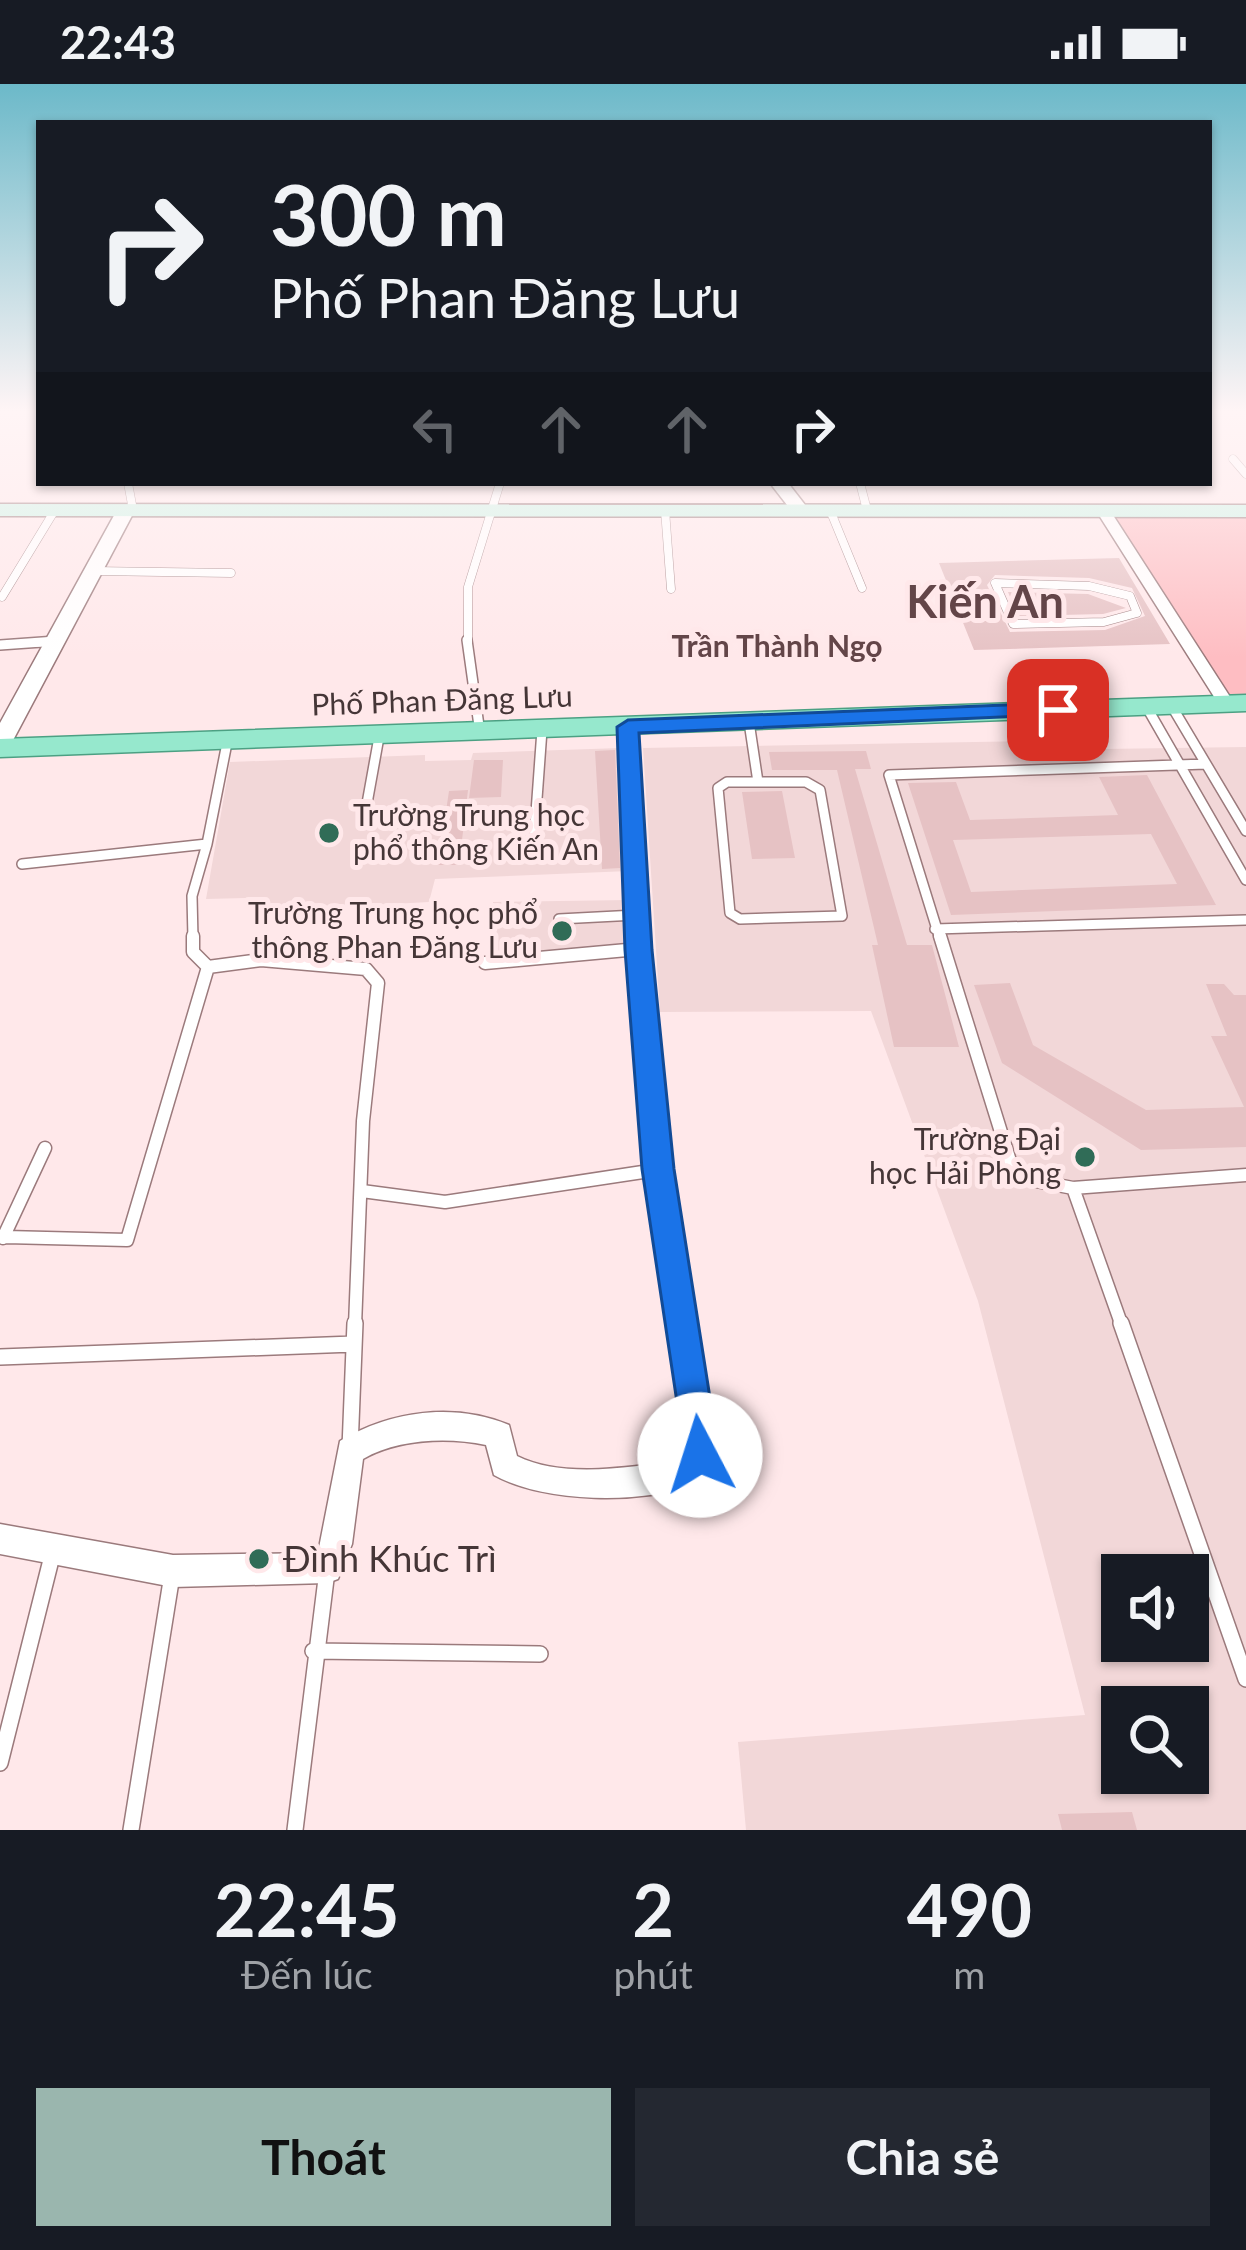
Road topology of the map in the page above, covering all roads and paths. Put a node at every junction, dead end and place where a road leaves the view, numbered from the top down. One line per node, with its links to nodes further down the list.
1 (128, 495): 7 (lane)
2 (495, 495): 8 (lane)
3 (788, 495): 10 (street)
4 (863, 495): 12 (lane)
5 (0, 510): 6 (main road)
6 (56, 510): 7 (main road); 19 (lane)
7 (129, 510): 8 (main road); 15 (street)
8 (490, 510): 9 (main road); 29 (lane)
9 (665, 510): 10 (main road); 18 (lane)
10 (800, 510): 11 (main road)
11 (830, 510): 12 (main road); 17 (lane)
12 (867, 510): 13 (main road)
13 (1103, 512): 14 (main road); 21 (street)
14 (1246, 512)
15 (93, 572): 16 (lane); 22 (street)
16 (231, 573)
17 (862, 588)
18 (671, 589)
19 (2, 597)
20 (1137, 604): 20 (lane); 21 (lane)
21 (1163, 604): 24 (street)
22 (56, 641): 23 (lane); 32 (street)
23 (0, 645)
24 (1236, 703): 25 (main road, Phố Phan Đăng Lưu)
25 (1159, 705): 26 (main road, Phố Phan Đăng Lưu); 33 (lane); 34 (lane)
26 (749, 722): 27 (main road, Phố Phan Đăng Lưu); 35 (lane)
27 (628, 727): 28 (main road, Phố Phan Đăng Lưu); 42 (street)
28 (542, 730): 29 (main road, Phố Phan Đăng Lưu); 38 (lane)
29 (480, 733): 30 (main road, Phố Phan Đăng Lưu)
30 (379, 737): 31 (main road, Phố Phan Đăng Lưu); 36 (lane)
31 (226, 743): 32 (main road, Phố Phan Đăng Lưu); 39 (lane)
32 (0, 746)
33 (1178, 764): 34 (lane); 41 (lane); 45 (lane)
34 (1206, 764): 37 (lane)
35 (758, 782): 35 (lane)
36 (364, 820)
37 (1246, 831)
38 (534, 841)
39 (207, 844): 40 (lane); 48 (lane)
40 (22, 864)
41 (1246, 880)
42 (636, 915): 43 (lane); 46 (street)
43 (559, 919)
44 (1246, 920): 45 (lane)
45 (935, 929): 52 (lane)
46 (638, 950): 47 (lane); 50 (street)
47 (485, 963)
48 (208, 967): 53 (lane); 54 (lane)
49 (45, 1148): 54 (lane)
50 (658, 1169): 53 (lane); 57 (street)
51 (1246, 1175): 52 (lane)
52 (1072, 1187): 64 (lane)
53 (362, 1191): 55 (lane)
54 (3, 1238)
55 (353, 1344): 56 (lane); 57 (lane)
56 (0, 1357)
57 (350, 1451): 60 (street)
58 (0, 1539): 59 (street)
59 (53, 1549): 61 (street); 65 (lane)
60 (328, 1568): 61 (street); 62 (lane)
61 (173, 1571): 66 (lane)
62 (313, 1651): 63 (lane); 67 (lane)
63 (540, 1654)
64 (1246, 1679)
65 (0, 1762)
66 (130, 1830)
67 (295, 1830)

